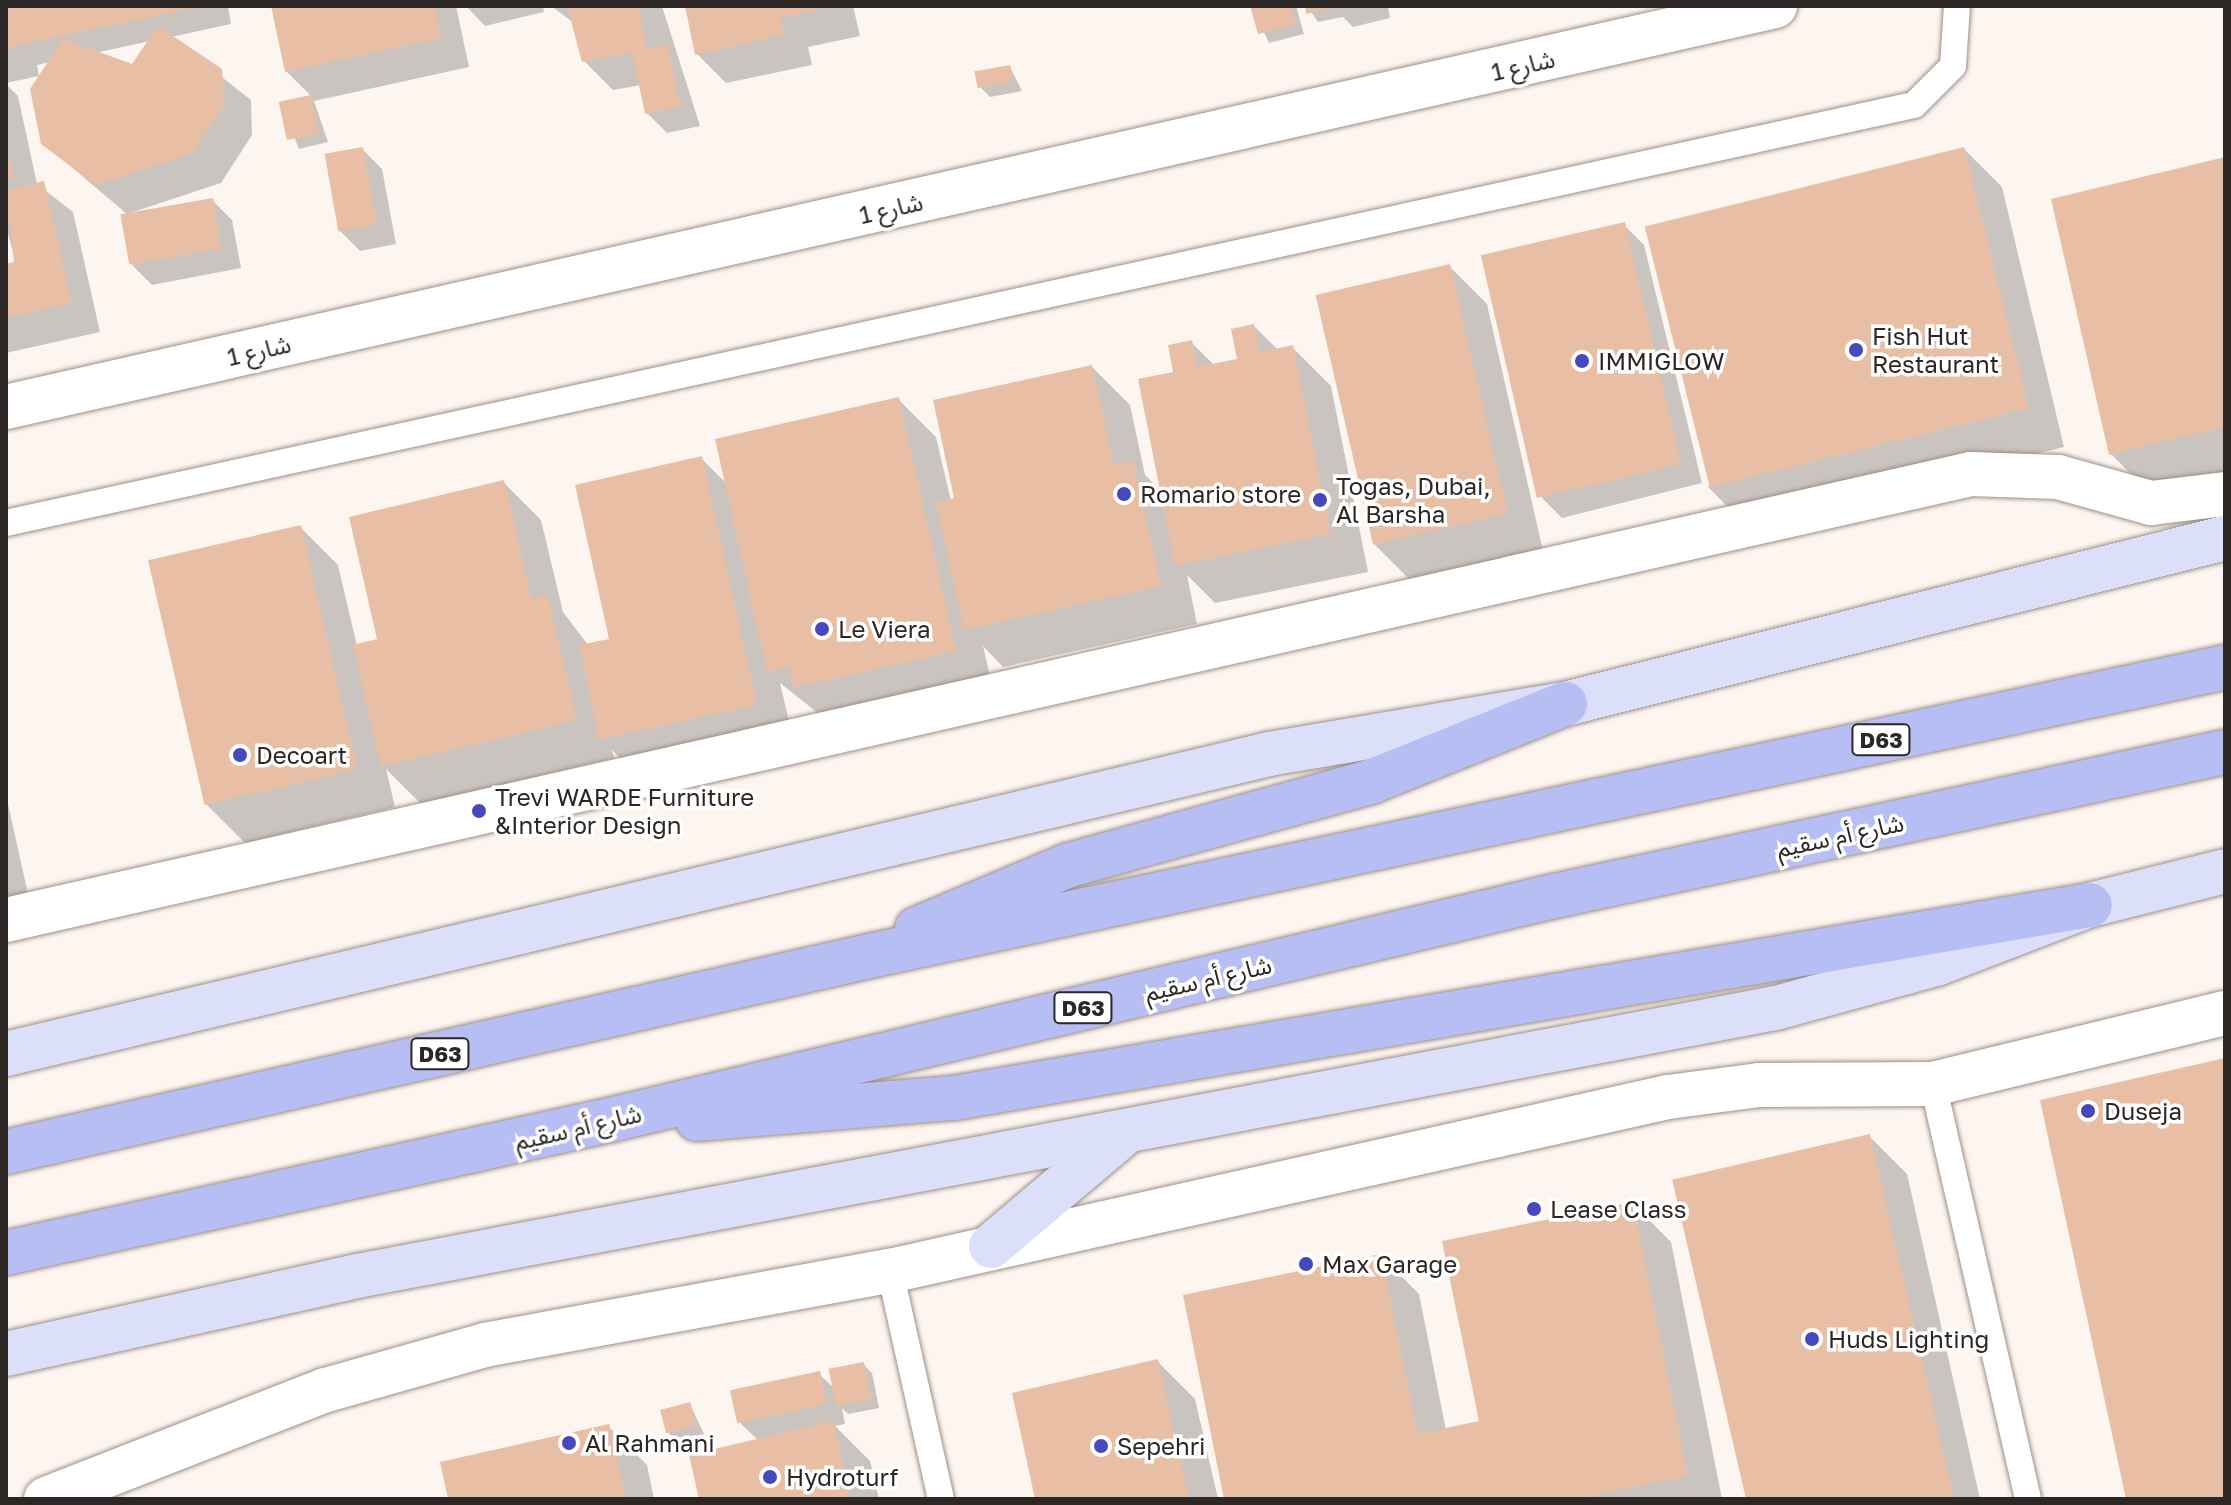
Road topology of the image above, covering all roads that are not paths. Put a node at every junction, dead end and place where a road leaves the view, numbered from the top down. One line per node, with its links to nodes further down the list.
1 (1775, 6): 3 (street, شارع 1)
2 (1957, 6): 5 (lane)
3 (6, 407)
4 (2225, 494): 12 (street)
5 (6, 523)
6 (2225, 538): 8 (main road)
7 (2225, 667): 13 (main road, D63)
8 (1565, 704): 13 (main road); 15 (main road)
9 (2225, 752): 17 (main road, شارع أم سقيم / D63)
10 (2225, 871): 11 (main road)
11 (2090, 905): 17 (main road); 18 (main road)
12 (6, 920)
13 (874, 955): 19 (main road, D63)
14 (2225, 1013): 16 (street)
15 (6, 1054)
16 (1933, 1084): 20 (street); 26 (lane)
17 (610, 1120): 21 (main road, شارع أم سقيم / D63)
18 (1120, 1137): 20 (main road); 23 (main road)
19 (6, 1152)
20 (991, 1246): 22 (street)
21 (6, 1253)
22 (890, 1271): 24 (street); 25 (lane)
23 (6, 1354)
24 (46, 1499)
25 (941, 1499)
26 (2028, 1499)

